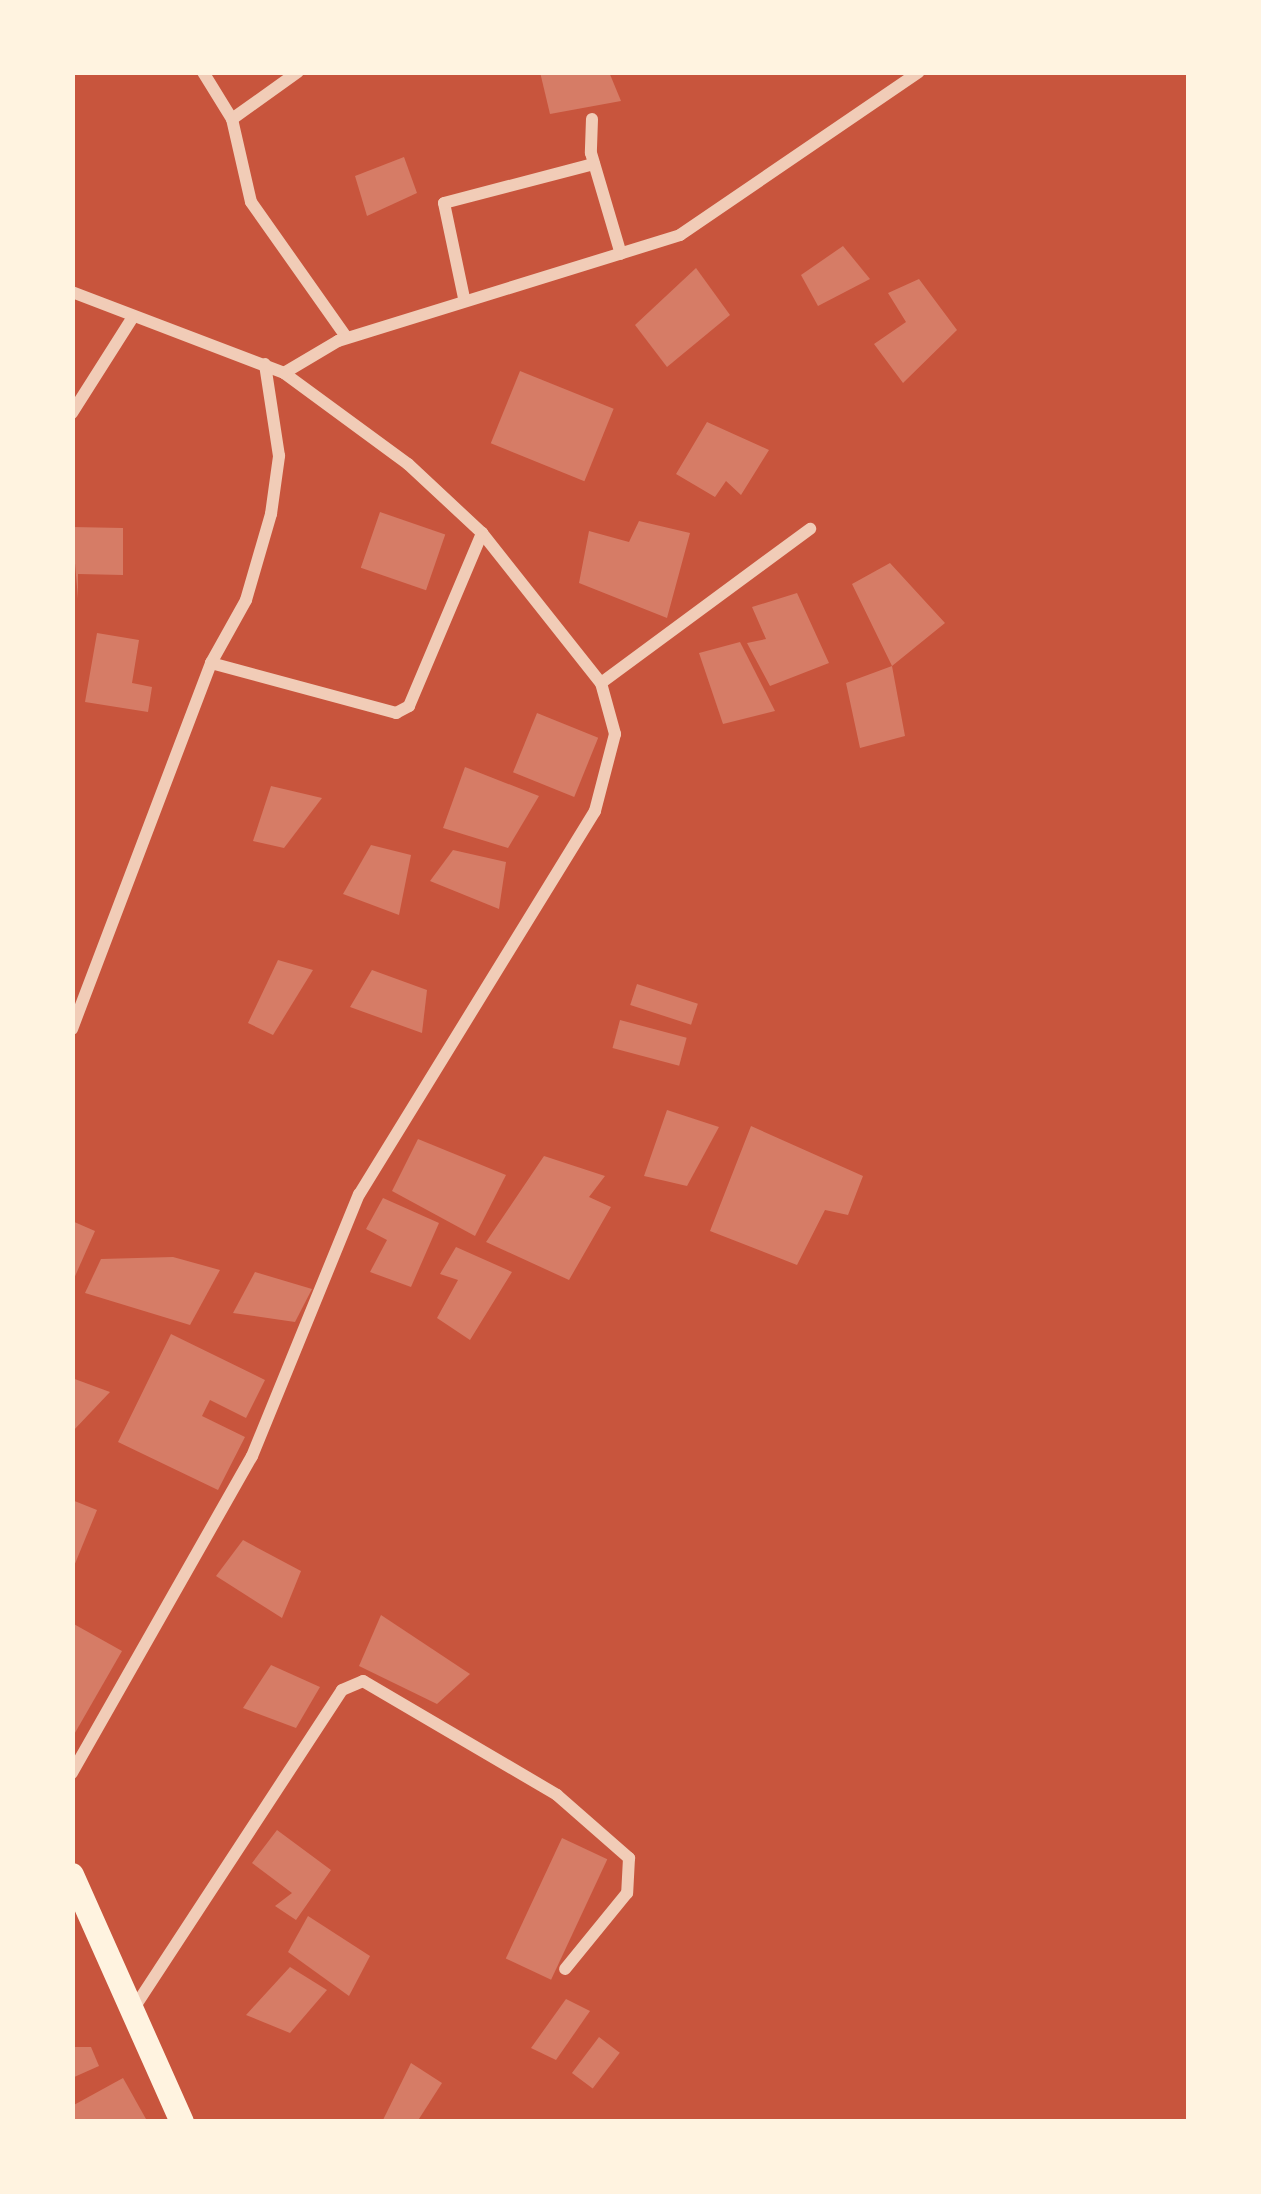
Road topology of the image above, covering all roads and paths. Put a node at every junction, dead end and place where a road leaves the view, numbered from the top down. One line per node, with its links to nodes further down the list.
1 (203, 72): 4 (street)
2 (298, 72): 4 (street)
3 (919, 72): 7 (street)
4 (232, 119): 11 (street)
5 (592, 119): 6 (street)
6 (594, 164): 7 (street); 9 (street)
7 (621, 254): 9 (street)
8 (72, 292): 10 (street)
9 (464, 298): 11 (street)
10 (133, 316): 12 (street); 14 (street)
11 (343, 339): 13 (street)
12 (265, 364): 13 (street); 17 (street)
13 (284, 373): 16 (street)
14 (72, 413)
15 (810, 530): 18 (street)
16 (482, 533): 17 (street); 18 (street)
17 (211, 663): 19 (street)
18 (601, 683): 20 (street)
19 (72, 1029)
20 (72, 1773)
21 (72, 1875): 23 (main road)
22 (565, 1969): 23 (street)
23 (133, 2008): 24 (main road)
24 (182, 2122)

